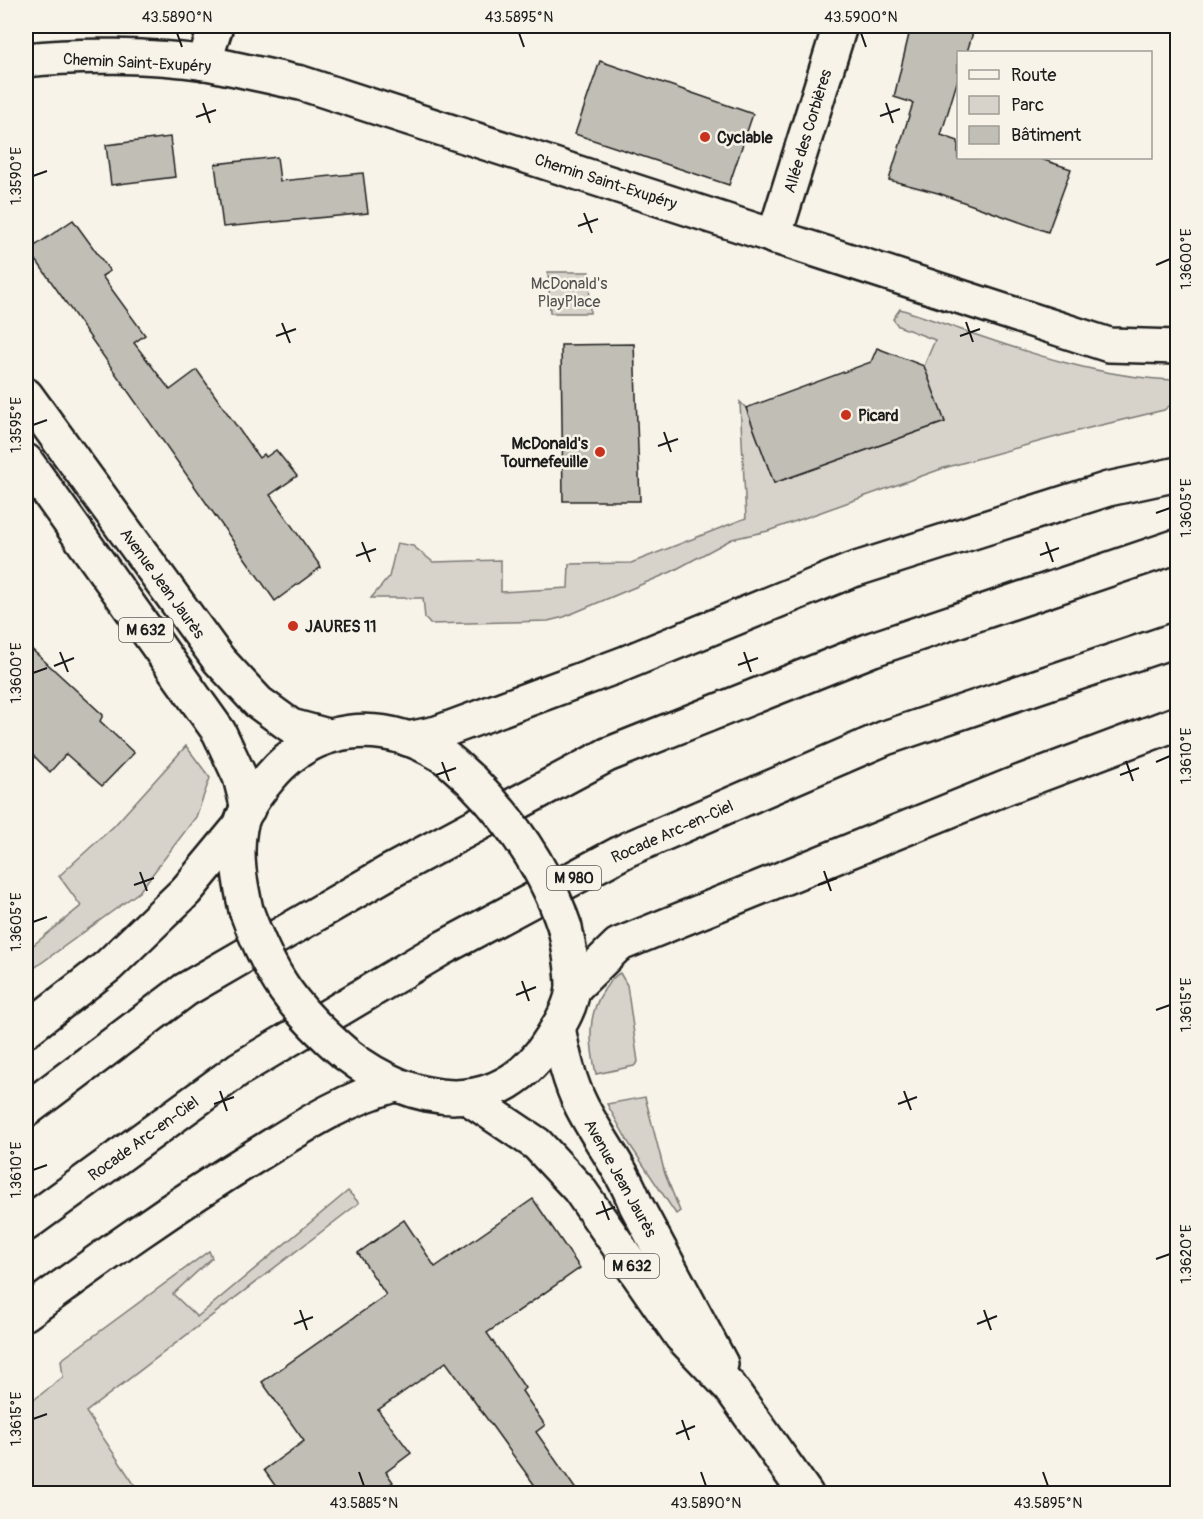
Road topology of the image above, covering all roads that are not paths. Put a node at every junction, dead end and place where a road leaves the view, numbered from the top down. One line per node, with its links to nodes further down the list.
1 (216, 26): 4 (main road)
2 (840, 26): 5 (main road, Allée des Corbières)
3 (26, 60): 4 (main road, Chemin Saint-Exupéry)
4 (204, 63): 5 (main road, Chemin Saint-Exupéry)
5 (774, 237): 6 (main road, Chemin Saint-Exupéry)
6 (1178, 346)
7 (26, 395): 13 (main road, Avenue Jean Jaurès / M 632)
8 (26, 461): 15 (main road, M 632)
9 (1178, 474): 14 (main road)
10 (1178, 546): 21 (main road)
11 (1178, 639): 22 (main road, Rocade Arc-en-Ciel / M 980)
12 (1178, 723): 16 (main road)
13 (328, 736): 14 (main road); 15 (main road)
14 (408, 739): 16 (main road, bridge)
15 (244, 817): 18 (main road); 19 (main road, bridge)
16 (573, 989): 17 (main road)
17 (558, 1027): 20 (main road); 24 (main road, Avenue Jean Jaurès / M 632)
18 (26, 1030)
19 (394, 1085): 20 (main road); 23 (main road)
20 (467, 1098): 24 (main road, Avenue Jean Jaurès / M 632)
21 (26, 1110)
22 (26, 1224)
23 (26, 1313)
24 (730, 1387): 25 (main road, Avenue Jean Jaurès / M 632)
25 (806, 1494)

